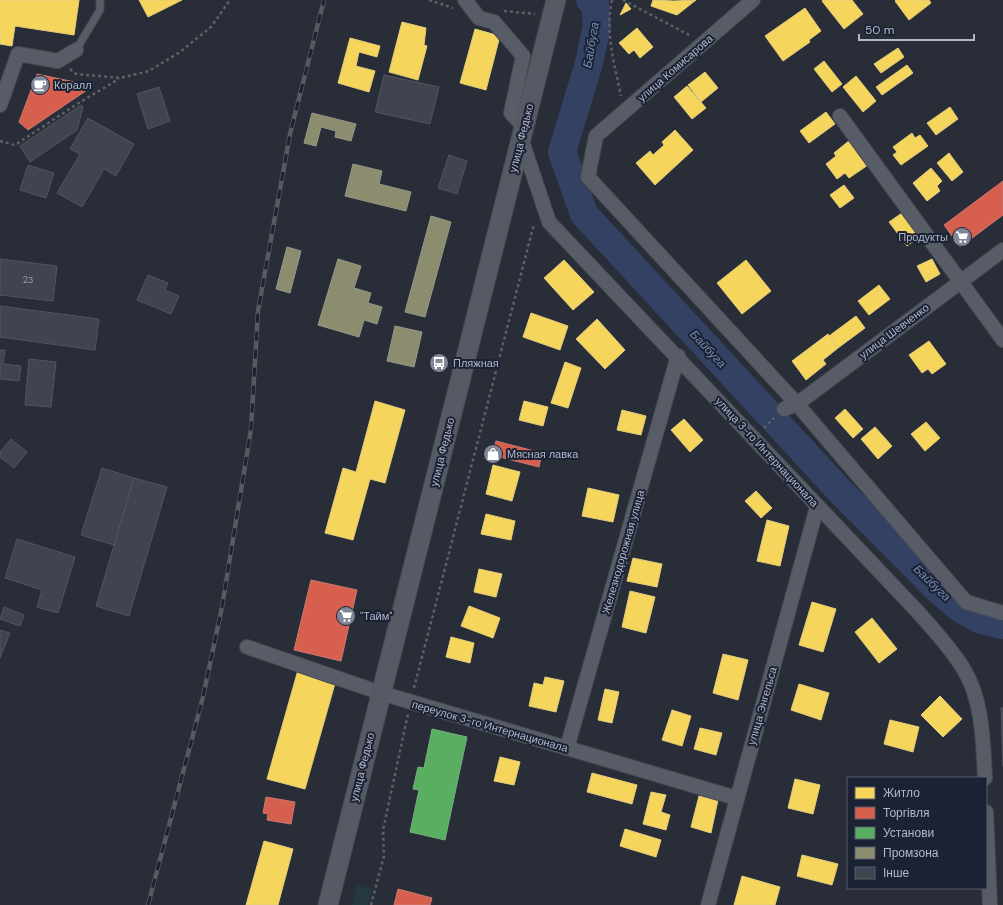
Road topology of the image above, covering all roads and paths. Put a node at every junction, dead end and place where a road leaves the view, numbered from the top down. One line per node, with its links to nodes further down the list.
1 (100, 0): 9 (lane)
2 (230, 0): 11 (path)
3 (465, 0): 15 (street)
4 (612, 0): 13 (path)
5 (623, 0): 8 (path)
6 (753, 0): 8 (street, улица Комисарова)
7 (556, 1): 15 (main road, улица Федько)
8 (704, 43): 13 (street, улица Комисарова)
9 (76, 50): 10 (street)
10 (58, 61): 11 (path); 12 (street)
11 (120, 78): 16 (path)
12 (0, 105)
13 (624, 112): 22 (street, улица Комисарова)
14 (840, 116): 19 (street)
15 (523, 132): 17 (street, улица 3-го Интернационала); 27 (main road, улица Федько)
16 (0, 140)
17 (541, 197): 21 (street, улица 3-го Интернационала); 28 (path)
18 (1003, 250): 19 (street, улица Шевченко)
19 (961, 282): 20 (street); 22 (street, улица Шевченко)
20 (1003, 340)
21 (678, 356): 24 (street, улица 3-го Интернационала); 29 (street, Железнодорожная улица)
22 (797, 404): 23 (street, улица Шевченко); 25 (street)
23 (784, 409)
24 (817, 507): 30 (street, улица 3-го Интернационала); 31 (street, улица Энгельса)
25 (1003, 612)
26 (247, 647): 27 (street, переулок 3-го Интернационала)
27 (381, 693): 28 (street, переулок 3-го Интернационала); 33 (main road, улица Федько)
28 (411, 702): 29 (street, переулок 3-го Интернационала); 34 (path)
29 (567, 748): 31 (street, переулок 3-го Интернационала)
30 (985, 777)
31 (736, 798): 35 (street, улица Энгельса)
32 (987, 835): 36 (street)
33 (328, 905)
34 (371, 905)
35 (708, 905)
36 (990, 905)

